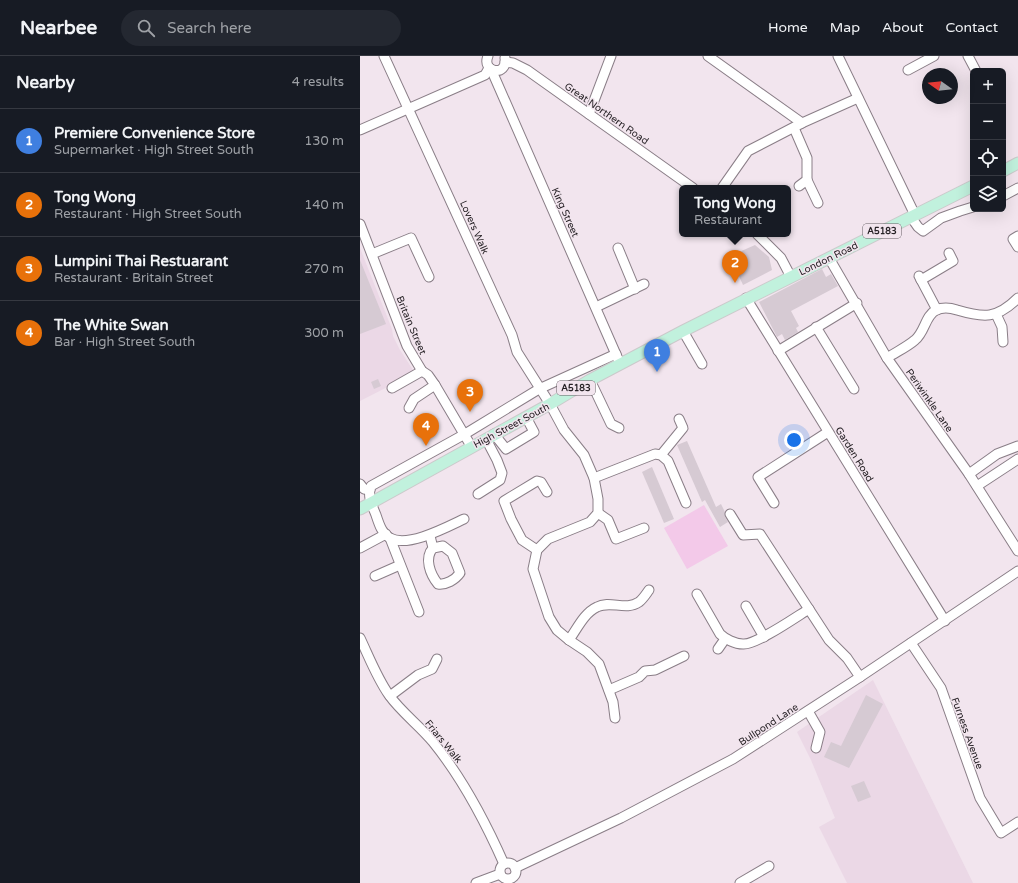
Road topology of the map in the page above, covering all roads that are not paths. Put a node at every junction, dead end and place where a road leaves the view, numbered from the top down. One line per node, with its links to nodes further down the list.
1 (384, 56): 13 (street, Lovers Walk)
2 (488, 56): 9 (street)
3 (612, 56): 14 (street)
4 (708, 56): 15 (street)
5 (838, 56): 12 (street)
6 (934, 56): 11 (street)
7 (968, 56): 10 (street)
8 (505, 59): 9 (street, Great Northern Road); 14 (street, Great Northern Road)
9 (490, 68): 13 (street); 45 (street, King Street)
10 (974, 68)
11 (908, 70)
12 (858, 98): 15 (street); 29 (street)
13 (409, 109): 17 (street); 60 (street, Lovers Walk)
14 (589, 114): 21 (street, Great Northern Road)
15 (802, 123): 16 (street)
16 (794, 128): 20 (street); 22 (street)
17 (360, 130)
18 (1018, 163): 19 (main road)
19 (1006, 169)
20 (807, 180): 23 (street); 27 (street)
21 (689, 185)
22 (724, 185)
23 (799, 186)
24 (970, 188): 29 (main road, London Road / A5183)
25 (1018, 188): 26 (street)
26 (1006, 194)
27 (818, 203)
28 (970, 208): 29 (street)
29 (913, 216): 37 (main road, London Road / A5183)
30 (360, 224): 36 (street, Britain Street)
31 (1018, 236): 33 (street)
32 (760, 237): 38 (street)
33 (1018, 246)
34 (618, 248): 41 (street)
35 (949, 253): 46 (street)
36 (372, 254): 39 (street); 55 (street, Britain Street)
37 (830, 258): 38 (main road, London Road / A5183); 44 (street, Periwinkle Lane)
38 (791, 276): 42 (main road, High Street South / A5183)
39 (428, 277)
40 (644, 284): 41 (street)
41 (635, 289): 45 (street)
42 (746, 298): 49 (main road, High Street South / A5183); 51 (street, Garden Road)
43 (1018, 298): 47 (street)
44 (857, 303): 48 (street); 52 (street, Periwinkle Lane)
45 (596, 307): 53 (street, King Street)
46 (937, 310): 47 (street); 52 (street)
47 (996, 314): 50 (street)
48 (816, 327): 51 (street); 59 (street)
49 (683, 330): 53 (main road, High Street South / A5183); 54 (street)
50 (1003, 342)
51 (778, 350): 66 (street, Garden Road)
52 (887, 358): 73 (street, Periwinkle Lane)
53 (618, 359): 56 (main road, High Street South / A5183); 60 (street)
54 (702, 364)
55 (422, 372): 57 (street, Britain Street); 58 (street)
56 (590, 380): 61 (main road, High Street South / A5183); 65 (street)
57 (435, 385): 62 (street); 67 (street, Britain Street)
58 (392, 388)
59 (854, 388)
60 (539, 389): 61 (street, Lovers Walk); 67 (street)
61 (550, 404): 63 (main road, High Street South / A5183); 74 (street, Lovers Walk)
62 (409, 408)
63 (526, 417): 68 (main road, High Street South / A5183); 68 (street)
64 (679, 419): 71 (street)
65 (619, 428)
66 (828, 432): 82 (street); 102 (street, Garden Road)
67 (464, 434): 69 (street, Britain Street); 77 (street)
68 (490, 436): 69 (main road, High Street South / A5183); 79 (street)
69 (471, 446): 80 (main road, High Street South / A5183)
70 (1018, 446): 73 (street)
71 (661, 455): 74 (street); 81 (street)
72 (1018, 459): 76 (street)
73 (969, 474): 76 (street, Periwinkle Lane)
74 (594, 478): 84 (street, Lovers Walk)
75 (360, 484): 77 (street)
76 (977, 486): 93 (street, Periwinkle Lane)
77 (370, 490): 80 (street)
78 (547, 492): 92 (street)
79 (478, 494)
80 (371, 502): 83 (main road, High Street South / A5183); 88 (street)
81 (686, 503)
82 (774, 503)
83 (360, 509)
84 (598, 514): 87 (street); 92 (street)
85 (730, 514): 100 (street)
86 (464, 519): 89 (street)
87 (644, 528)
88 (388, 536): 89 (street); 90 (street); 94 (street)
89 (430, 536): 91 (street)
90 (360, 548)
91 (433, 548)
92 (537, 550): 106 (street)
93 (1018, 551)
94 (400, 565): 96 (street); 101 (street)
95 (1018, 571): 102 (street, Bullpond Lane)
96 (374, 576)
97 (649, 590): 106 (street)
98 (697, 594): 105 (street)
99 (746, 606): 103 (street)
100 (809, 609): 103 (street); 111 (street)
101 (419, 612)
102 (945, 621): 107 (street, Bullpond Lane)
103 (764, 636): 105 (street)
104 (360, 638): 113 (street, Friars Walk)
105 (725, 639): 108 (street)
106 (569, 640): 112 (street)
107 (911, 643): 111 (street, Bullpond Lane); 117 (street, Furness Avenue)
108 (718, 649)
109 (684, 656): 112 (street)
110 (437, 659): 113 (street)
111 (860, 677): 114 (street, Bullpond Lane)
112 (609, 690): 115 (street)
113 (390, 696): 118 (street, Friars Walk)
114 (808, 711): 116 (street); 120 (street, Bullpond Lane)
115 (615, 718)
116 (816, 748)
117 (1018, 822)
118 (504, 864): 120 (street); 121 (street)
119 (769, 866): 124 (street)
120 (515, 868): 122 (street)
121 (500, 874): 122 (street); 123 (street)
122 (512, 881)
123 (476, 883)
124 (740, 883)

